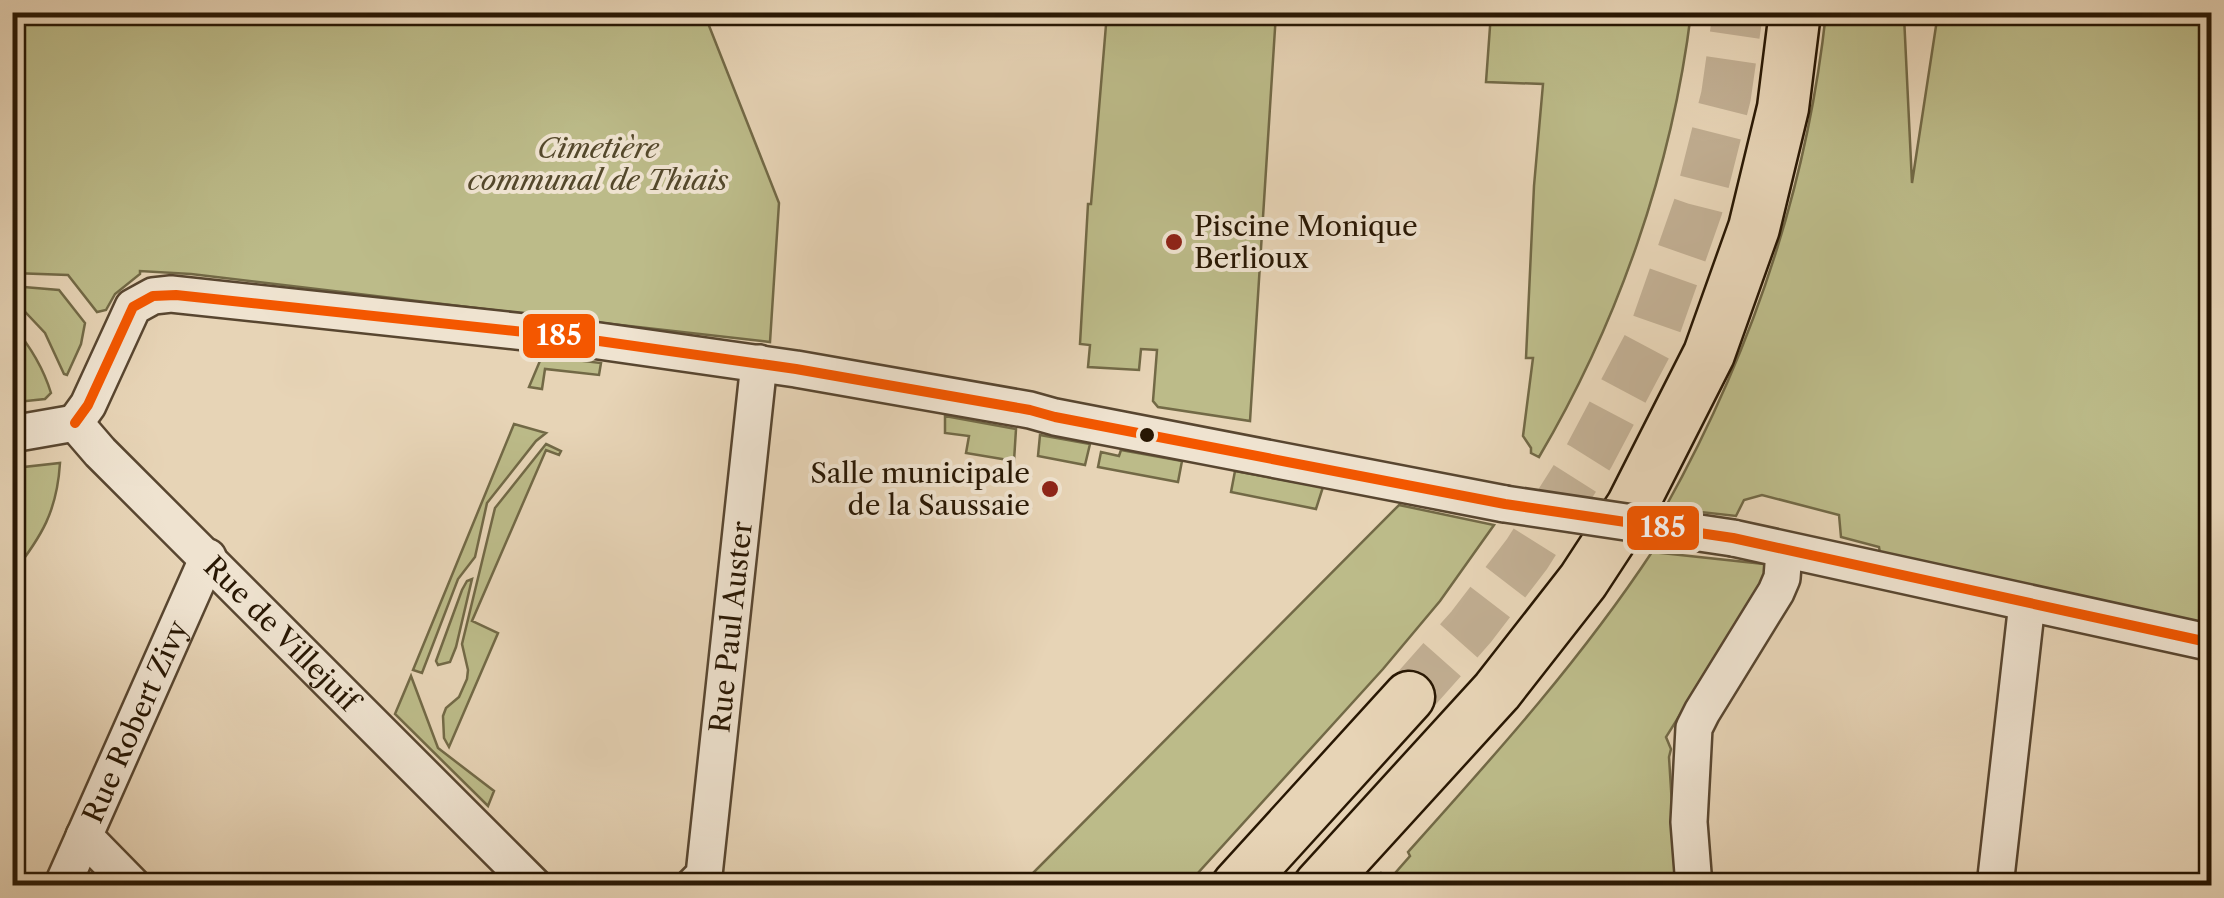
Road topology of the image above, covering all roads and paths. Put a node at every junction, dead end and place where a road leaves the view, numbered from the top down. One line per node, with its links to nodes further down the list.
1 (1795, 12): 16 (highway)
2 (759, 363): 3 (street); 5 (street, bridge); 14 (street, Rue Paul Auster)
3 (75, 423): 4 (street); 6 (street, Rue de Villejuif)
4 (12, 434)
5 (1784, 551): 7 (street); 17 (street)
6 (208, 558): 10 (street, Rue Robert Zivy); 13 (street, Rue de Villejuif)
7 (2026, 603): 8 (street); 18 (street)
8 (2212, 643)
9 (1410, 696): 15 (highway)
10 (84, 836): 11 (street, Rue Robert Zivy); 12 (street)
11 (62, 886)
12 (133, 886)
13 (534, 886)
14 (694, 886)
15 (1237, 886)
16 (1320, 886)
17 (1694, 886)
18 (1995, 886)

